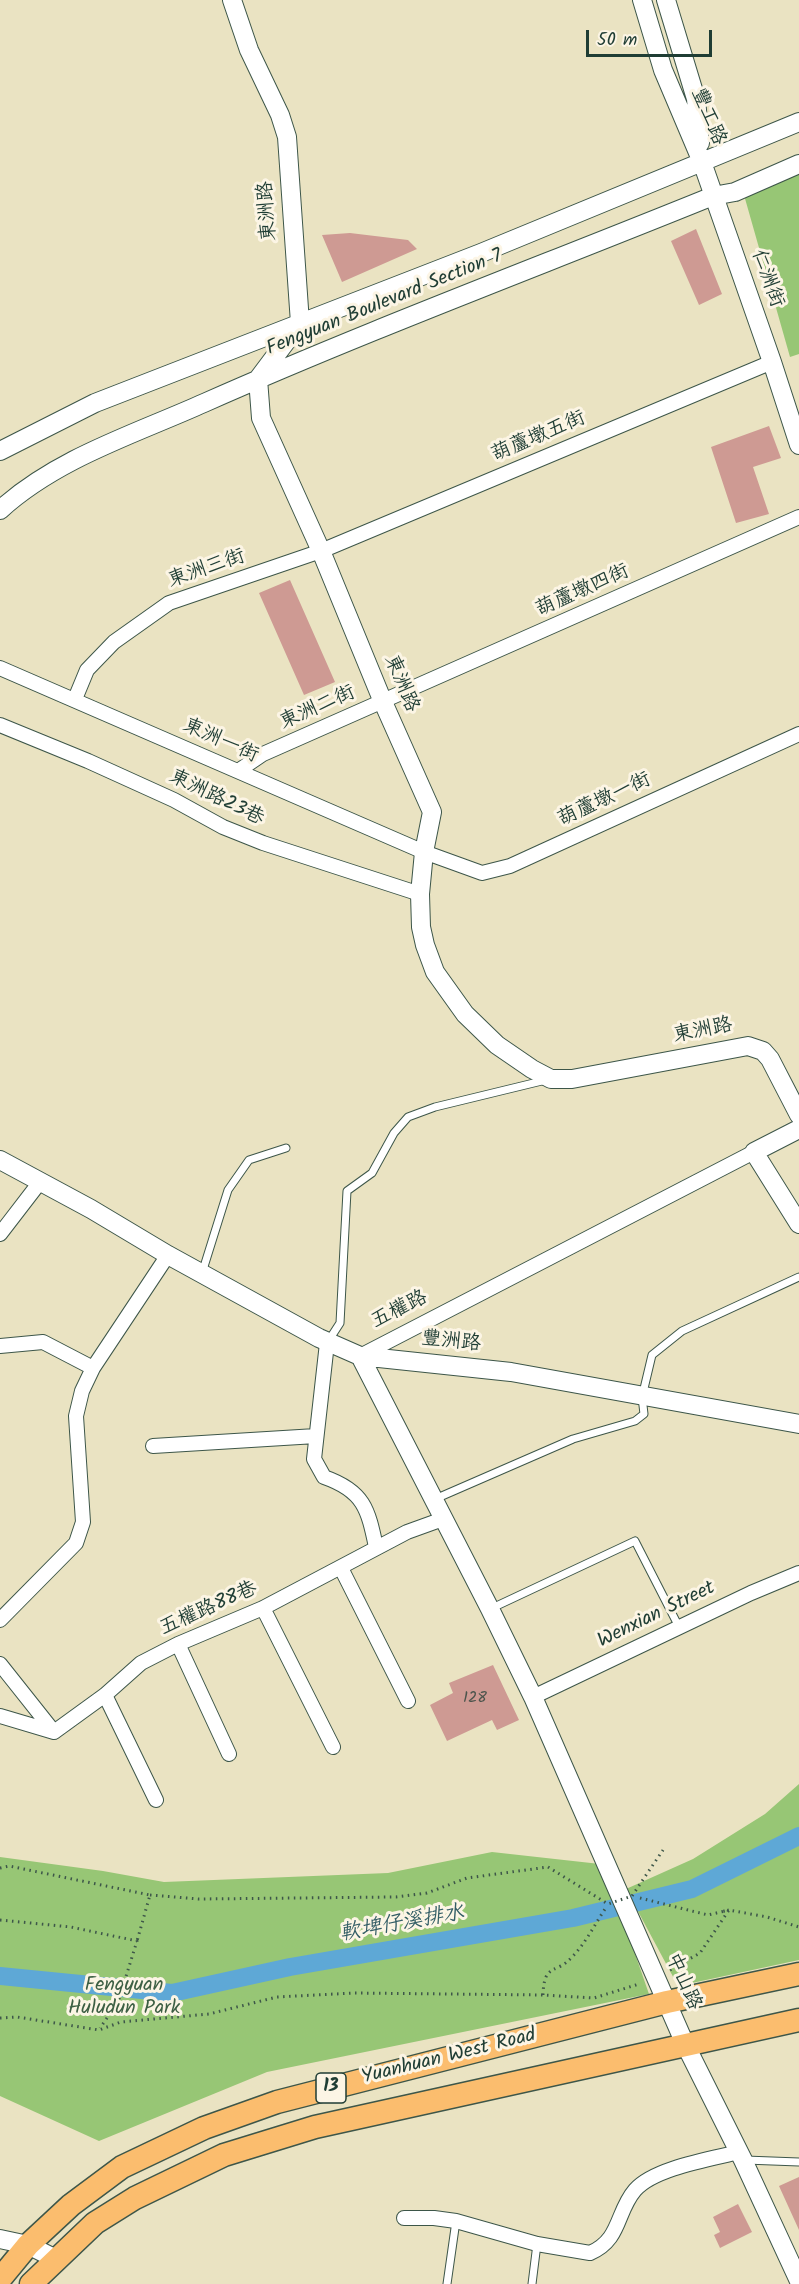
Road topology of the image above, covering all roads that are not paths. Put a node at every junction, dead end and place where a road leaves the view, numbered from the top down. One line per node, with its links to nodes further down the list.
1 (232, 0): 8 (street, 東洲路)
2 (642, 0): 5 (street, 豐工路)
3 (666, 0): 5 (street, 豐工路)
4 (799, 122): 5 (street, Fengyuan Boulevard Section 7)
5 (702, 162): 7 (street, 仁洲街); 8 (street, Fengyuan Boulevard Section 7)
6 (799, 164): 7 (street, Fengyuan Boulevard Section 7)
7 (713, 196): 9 (street, 仁洲街); 10 (street, Fengyuan Boulevard Section 7)
8 (300, 323): 10 (street); 12 (street, Fengyuan Boulevard Section 7)
9 (772, 362): 11 (street, 仁洲街); 15 (street, 葫蘆墩五街)
10 (258, 379): 13 (street, Fengyuan Boulevard Section 7); 15 (street, 東洲路)
11 (799, 446)
12 (0, 451)
13 (0, 510)
14 (799, 517): 18 (street, 葫蘆墩四街)
15 (321, 551): 17 (street, 東洲三街); 18 (street, 東洲路)
16 (0, 668): 17 (street, 東洲一街)
17 (75, 699): 21 (street, 東洲一街)
18 (383, 702): 21 (street, 東洲二街); 22 (street, 東洲路)
19 (0, 725): 23 (street, 東洲路23巷)
20 (799, 734): 22 (street, 葫蘆墩一街)
21 (238, 771): 22 (street, 東洲一街)
22 (424, 852): 23 (street, 東洲路)
23 (420, 894): 24 (street, 東洲路)
24 (551, 1078): 25 (street, 東洲路); 36 (lane)
25 (799, 1115)
26 (799, 1129): 28 (street, 五權路)
27 (286, 1148): 34 (lane)
28 (754, 1152): 31 (street); 38 (street, 五權路)
29 (0, 1160): 30 (street, 豐洲路)
30 (40, 1182): 32 (street); 33 (street, 豐洲路)
31 (799, 1224)
32 (0, 1234)
33 (168, 1255): 34 (street, 豐洲路); 39 (street)
34 (202, 1273): 36 (street, 豐洲路)
35 (799, 1276): 40 (lane)
36 (327, 1342): 38 (street, 豐洲路); 42 (street)
37 (0, 1346): 39 (street)
38 (360, 1356): 40 (street, 豐洲路); 44 (street, 五權路)
39 (93, 1368): 51 (street)
40 (642, 1396): 41 (street, 豐洲路); 44 (lane)
41 (799, 1424)
42 (316, 1436): 43 (street); 46 (street)
43 (153, 1446)
44 (433, 1500): 45 (street, 五權路)
45 (443, 1519): 46 (street, 五權路88巷); 50 (street, 五權路)
46 (376, 1547): 47 (street, 五權路88巷)
47 (341, 1568): 49 (street, 五權路88巷); 57 (street)
48 (799, 1573): 52 (street, Wenxian Street)
49 (263, 1608): 53 (street, 五權路88巷); 60 (street)
50 (490, 1609): 52 (lane); 56 (street, 五權路)
51 (0, 1620)
52 (679, 1627): 56 (street, Wenxian Street)
53 (178, 1644): 55 (street, 五權路88巷); 61 (street)
54 (0, 1664): 59 (street)
55 (105, 1695): 59 (street, 五權路88巷); 62 (street)
56 (533, 1697): 64 (street, 中山路)
57 (408, 1701)
58 (0, 1716): 59 (street)
59 (54, 1732)
60 (333, 1747)
61 (229, 1754)
62 (156, 1800)
63 (799, 1974): 64 (main road, 13)
64 (667, 2002): 66 (street, 中山路); 73 (main road, Yuanhuan West Road / 13)
65 (799, 2020): 66 (main road, 13)
66 (686, 2044): 67 (street, 中山路); 74 (main road, Yuanhuan West Road / 13)
67 (741, 2156): 68 (lane); 72 (street); 76 (street, 中山路)
68 (799, 2162)
69 (404, 2217): 70 (street)
70 (456, 2221): 72 (street); 78 (lane)
71 (0, 2239): 73 (street)
72 (537, 2244): 79 (lane)
73 (28, 2245): 74 (street); 75 (main road, Yuanhuan West Road / 13)
74 (56, 2259): 77 (main road, Yuanhuan West Road / 13)
75 (0, 2279)
76 (799, 2281)
77 (31, 2284)
78 (447, 2284)
79 (532, 2284)

